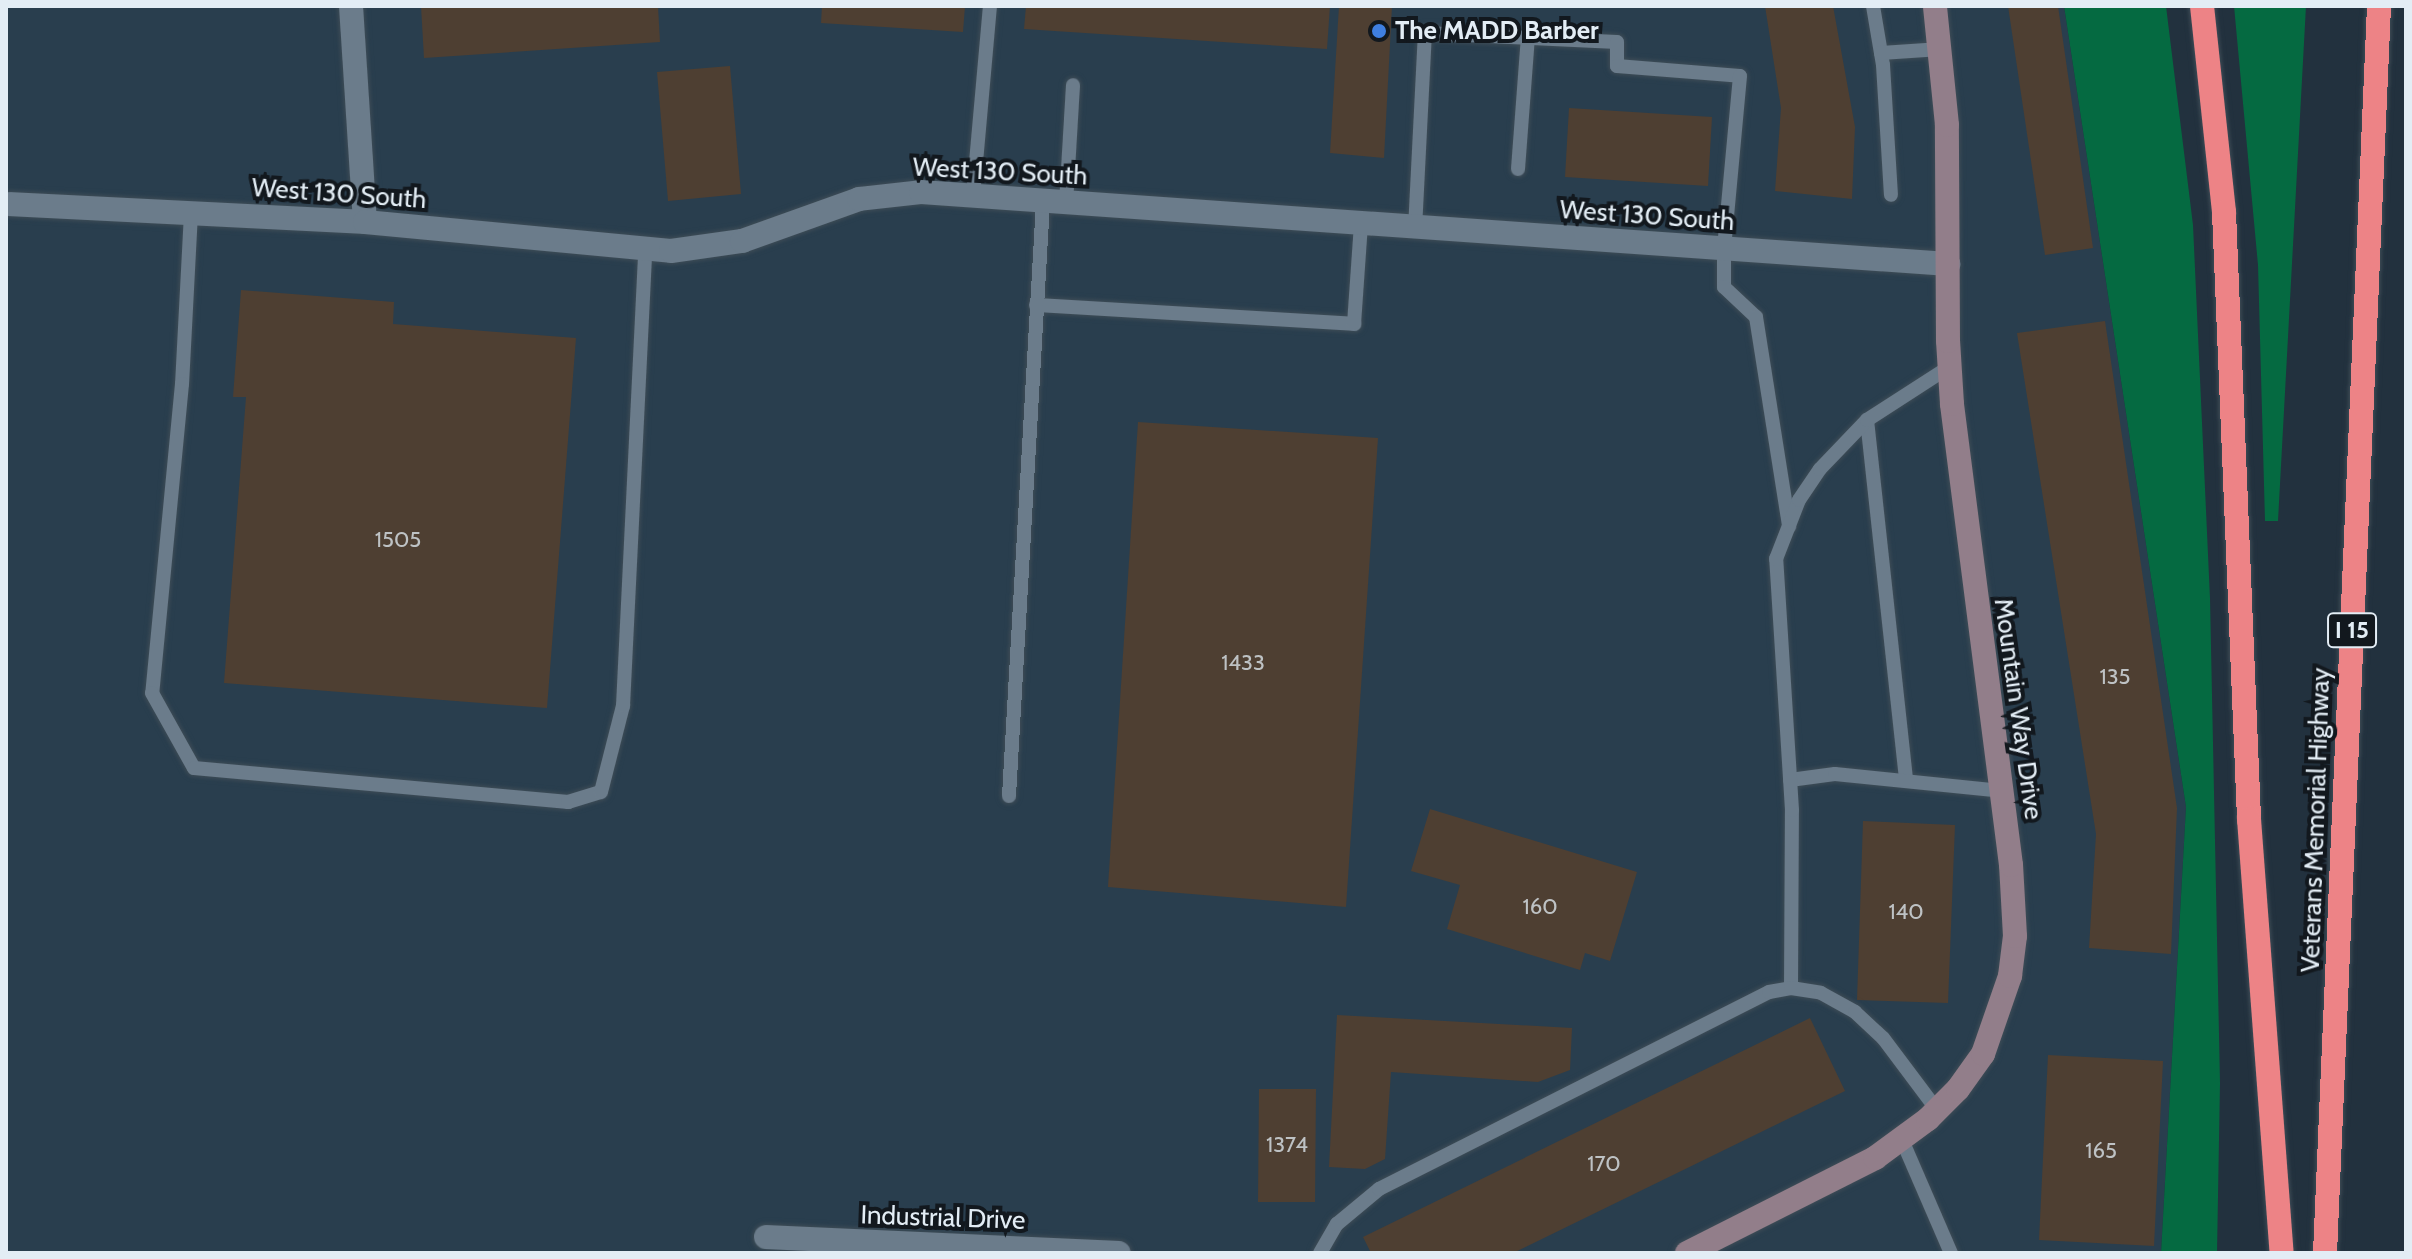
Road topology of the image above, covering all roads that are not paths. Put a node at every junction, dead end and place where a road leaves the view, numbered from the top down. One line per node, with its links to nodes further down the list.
1 (351, 6): 17 (street)
2 (990, 6): 13 (lane)
3 (1873, 6): 9 (lane)
4 (1935, 6): 8 (street, Mountain Way Drive)
5 (2202, 6): 40 (highway)
6 (2379, 6): 41 (highway, Veterans Memorial Highway / I 15)
7 (1528, 37): 11 (lane); 19 (lane); 21 (lane)
8 (1941, 49): 9 (lane); 22 (street, Mountain Way Drive)
9 (1881, 53): 12 (lane)
10 (1073, 85): 14 (lane)
11 (1518, 169)
12 (1891, 195)
13 (973, 196): 14 (street, West 130 South); 20 (street, West 130 South)
14 (1054, 203): 18 (street, West 130 South); 23 (lane)
15 (10, 204): 16 (street, West 130 South)
16 (191, 213): 17 (street, West 130 South); 20 (lane)
17 (365, 222): 20 (street, West 130 South)
18 (1361, 225): 19 (street, West 130 South); 23 (lane)
19 (1415, 229): 21 (street, West 130 South)
20 (645, 248)
21 (1724, 249): 22 (street, West 130 South); 26 (lane)
22 (1948, 264): 24 (street, Mountain Way Drive)
23 (1036, 305): 30 (lane)
24 (1949, 367): 25 (lane); 29 (street, Mountain Way Drive)
25 (1867, 420): 26 (lane); 28 (lane)
26 (1789, 526): 27 (lane)
27 (1790, 780): 28 (lane); 31 (lane)
28 (1906, 781): 29 (lane)
29 (2001, 791): 32 (street, Mountain Way Drive)
30 (1009, 796)
31 (1791, 988): 32 (lane); 37 (lane)
32 (1937, 1110): 33 (street, Mountain Way Drive)
33 (1902, 1140): 35 (street, Mountain Way Drive); 39 (lane)
34 (766, 1237): 36 (street, Industrial Drive)
35 (1725, 1245): 38 (street, Mountain Way Drive)
36 (1119, 1253)
37 (1320, 1253)
38 (1687, 1253)
39 (1951, 1253)
40 (2282, 1253)
41 (2325, 1253)

